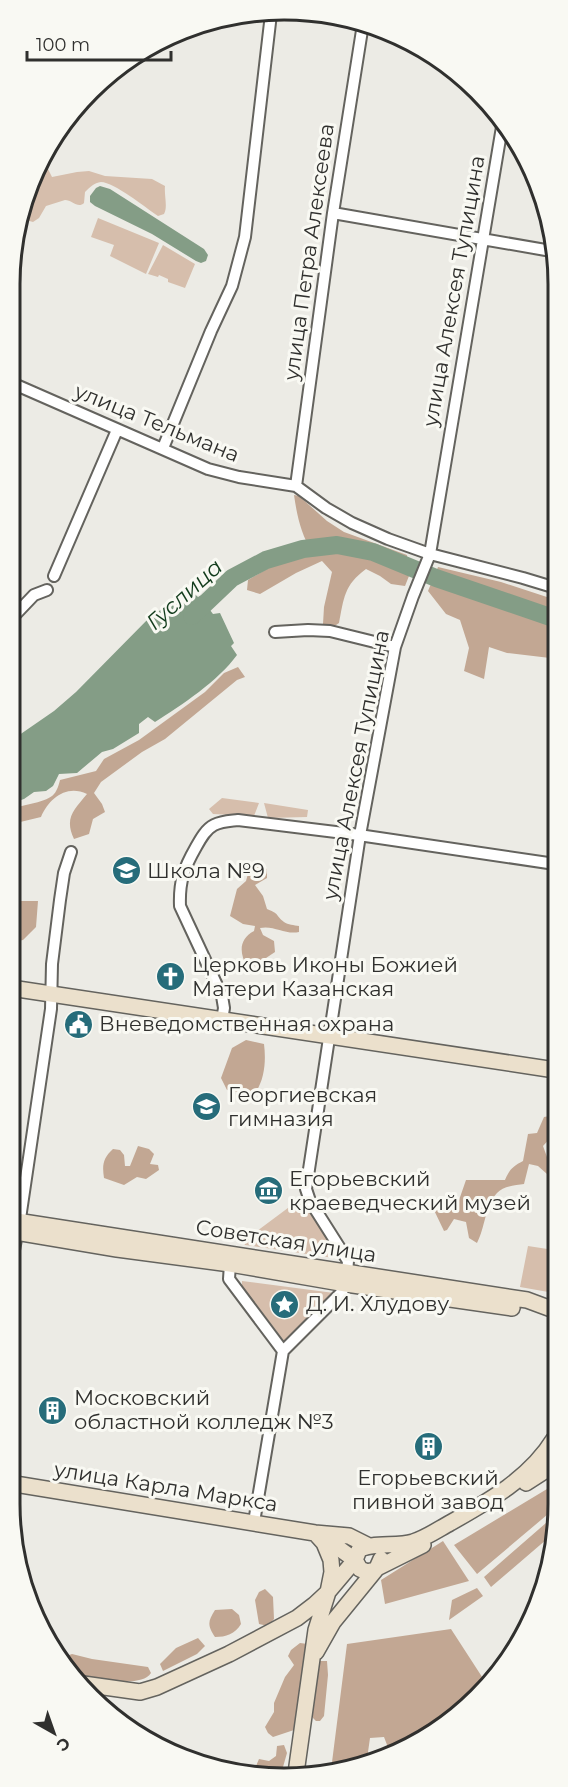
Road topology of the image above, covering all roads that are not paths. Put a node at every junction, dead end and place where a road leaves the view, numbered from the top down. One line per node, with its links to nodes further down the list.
1 (270, 20): 9 (street)
2 (362, 32): 4 (street, улица Петра Алексеева)
3 (501, 133): 5 (street, улица Алексея Тупицина)
4 (333, 213): 5 (street); 10 (street, улица Петра Алексеева)
5 (483, 241): 6 (street); 11 (street, улица Алексея Тупицина)
6 (546, 250)
7 (20, 387): 8 (street, улица Тельмана)
8 (117, 430): 9 (street, улица Тельмана); 12 (street)
9 (162, 448): 10 (street, улица Тельмана)
10 (296, 486): 11 (street, улица Тельмана)
11 (428, 559): 13 (street, улица Тельмана); 17 (street, улица Алексея Тупицина)
12 (54, 576)
13 (548, 586)
14 (47, 590): 15 (street)
15 (20, 610)
16 (275, 632): 17 (street)
17 (395, 647): 18 (street, улица Алексея Тупицина)
18 (360, 836): 20 (street); 23 (street); 24 (street, улица Алексея Тупицина)
19 (71, 852): 22 (street)
20 (548, 863)
21 (20, 989): 22 (street)
22 (51, 994): 23 (street); 26 (street)
23 (222, 1020): 24 (street)
24 (329, 1036): 25 (street); 30 (street, улица Алексея Тупицина)
25 (548, 1069)
26 (20, 1192)
27 (20, 1228): 29 (street, Советская улица)
28 (20, 1228): 30 (street, Советская улица)
29 (230, 1264): 30 (street, Советская улица); 32 (street)
30 (347, 1278): 31 (street, Советская улица); 32 (street)
31 (548, 1310)
32 (283, 1351): 36 (street)
33 (548, 1448): 38 (street)
34 (548, 1469): 40 (street)
35 (20, 1485): 36 (street, улица Карла Маркса)
36 (254, 1522): 37 (street, улица Карла Маркса)
37 (315, 1533): 38 (street, улица Карла Маркса); 39 (street); 41 (street)
38 (371, 1546): 39 (street); 40 (street)
39 (355, 1560): 40 (street); 41 (street)
40 (376, 1569): 42 (street)
41 (328, 1592): 42 (street); 43 (street)
42 (313, 1657): 44 (street)
43 (93, 1685)
44 (297, 1767)

